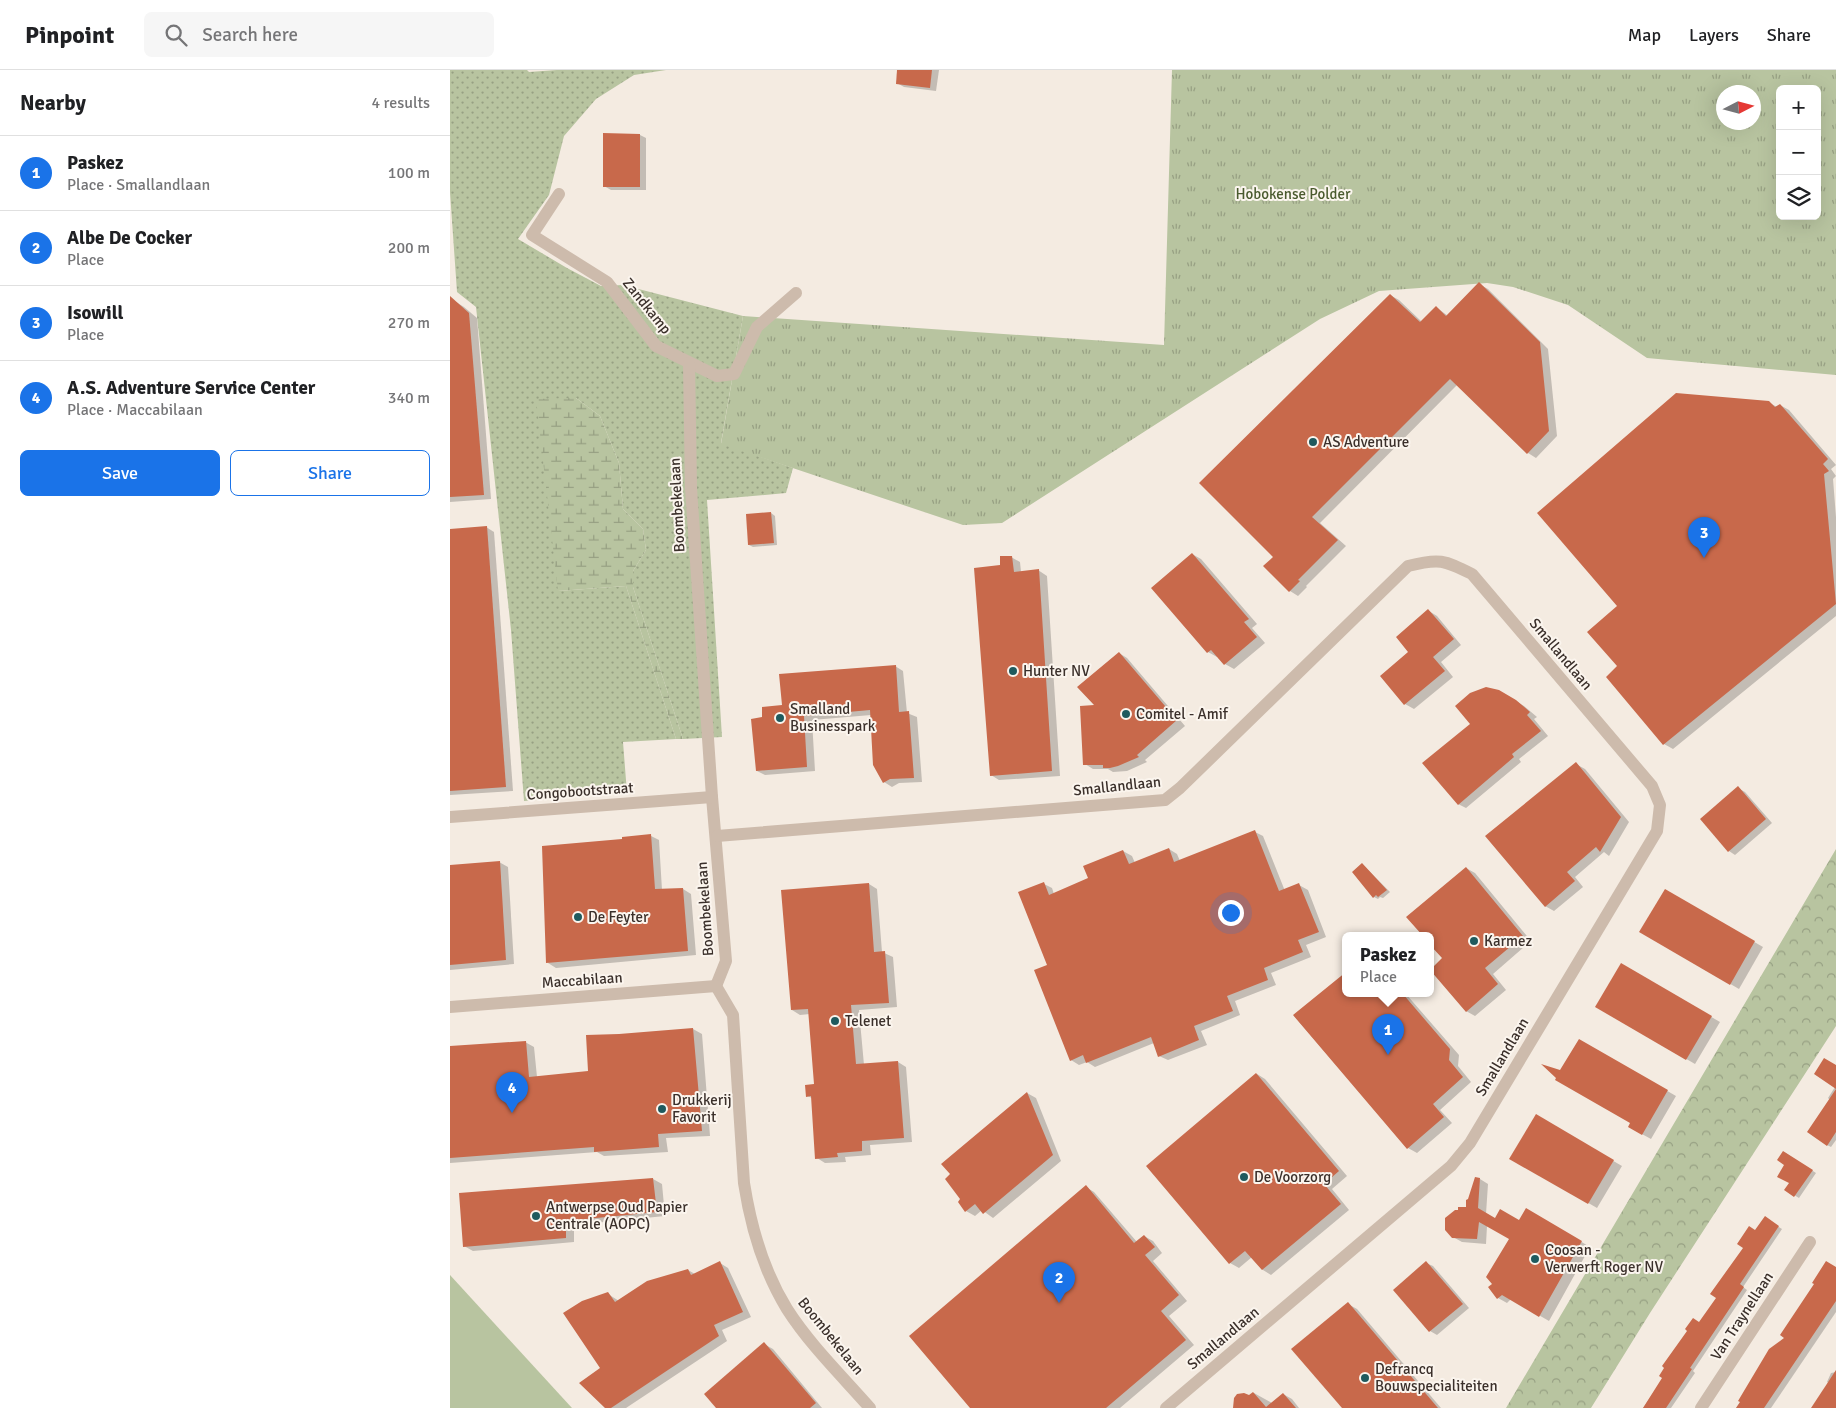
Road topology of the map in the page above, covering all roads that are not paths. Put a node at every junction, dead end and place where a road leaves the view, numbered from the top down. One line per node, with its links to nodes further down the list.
1 (559, 194): 3 (street, Zandkamp)
2 (796, 293): 3 (street, Zandkamp)
3 (689, 363): 4 (street, Boombekelaan)
4 (712, 797): 5 (street, Congobootstraat); 6 (street, Boombekelaan)
5 (450, 817)
6 (717, 836): 7 (street, Boombekelaan); 11 (street, Smallandlaan)
7 (716, 986): 8 (street, Maccabilaan); 10 (street, Boombekelaan)
8 (450, 1007)
9 (1810, 1242): 12 (street, Van Traynellaan)
10 (870, 1408)
11 (1166, 1408)
12 (1701, 1408)

